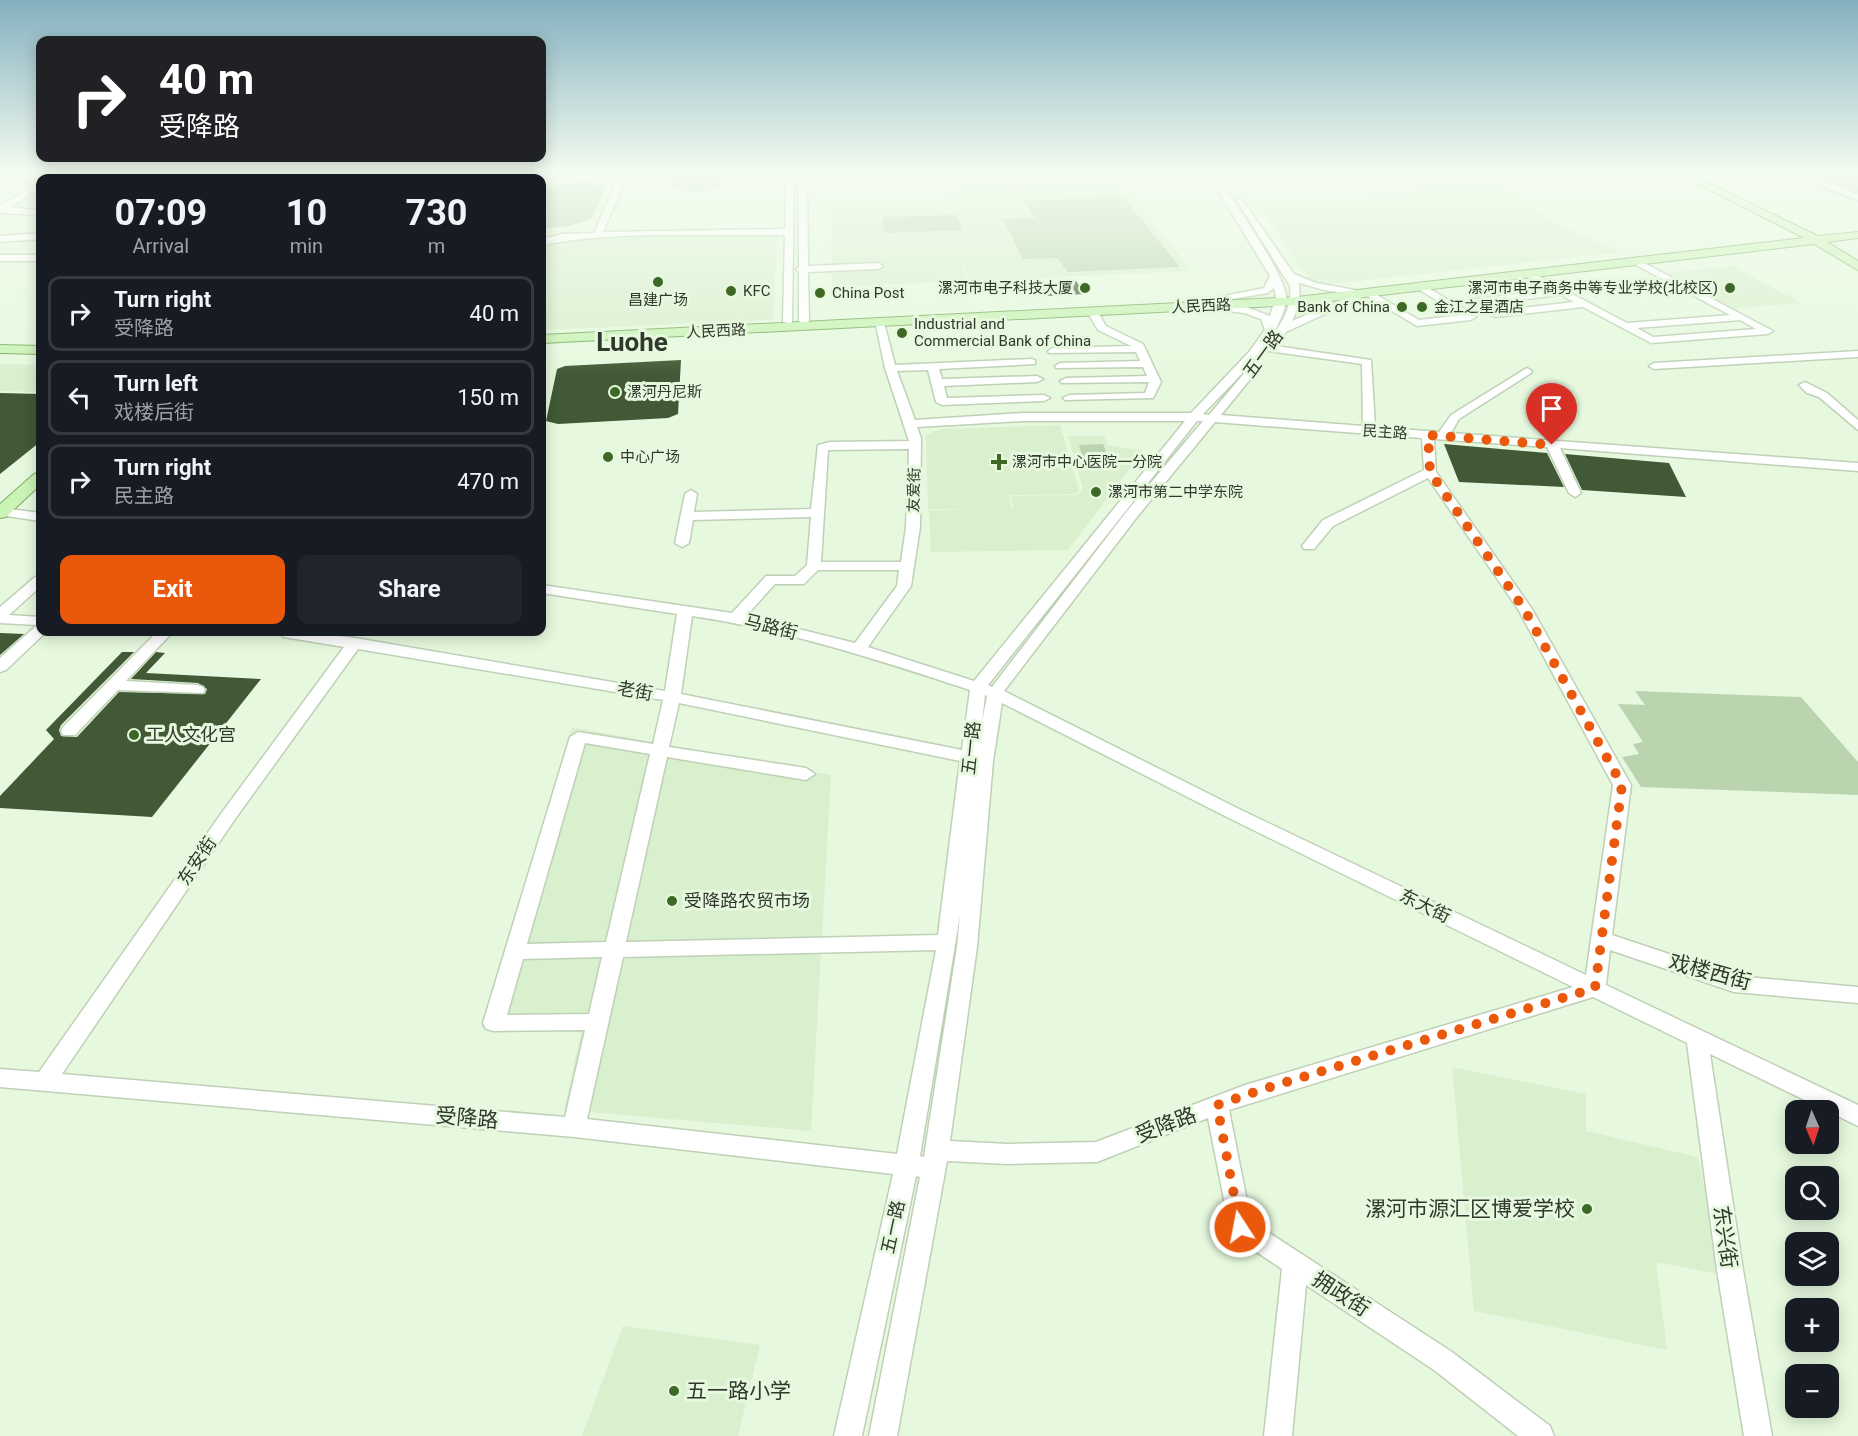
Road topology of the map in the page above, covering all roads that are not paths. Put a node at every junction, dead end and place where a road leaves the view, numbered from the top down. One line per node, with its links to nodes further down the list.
1 (788, 241): 31 (street)
2 (802, 241): 16 (street)
3 (1253, 241): 18 (street)
4 (1268, 241): 19 (street)
5 (1755, 241): 22 (main road, 人民西路)
6 (1788, 241): 9 (main road, 人民西路)
7 (1825, 241): 10 (main road)
8 (1853, 241): 10 (main road)
9 (1737, 248): 10 (main road); 13 (main road, 人民西路)
10 (1854, 257): 14 (main road)
11 (0, 258): 12 (street)
12 (36, 258)
13 (1635, 261): 17 (main road, 人民西路); 29 (street)
14 (1858, 266)
15 (878, 267): 16 (street)
16 (801, 269): 30 (street)
17 (1529, 274): 20 (main road, 人民西路); 21 (street)
18 (1275, 276): 23 (street); 24 (street)
19 (1291, 276): 22 (street); 23 (street)
20 (1421, 287): 22 (main road, 人民西路); 22 (street)
21 (1562, 292): 25 (street); 26 (street)
22 (1360, 294): 23 (main road, 人民西路); 35 (street)
23 (1289, 299): 24 (main road, 人民西路); 35 (street, 五一路)
24 (1206, 302): 27 (main road, 人民西路); 30 (main road, 人民西路); 35 (street)
25 (1474, 302)
26 (1583, 304): 28 (street); 33 (street)
27 (1092, 311): 32 (main road, 人民西路); 40 (street)
28 (1495, 314)
29 (1741, 317): 33 (street); 33 (street)
30 (804, 318): 31 (main road, 人民西路)
31 (788, 319): 34 (main road, 人民西路)
32 (879, 323): 36 (main road, 人民西路); 49 (street, 友爱街)
33 (1624, 326)
34 (546, 333)
35 (1274, 336): 58 (street, 五一路); 61 (street)
36 (546, 339)
37 (0, 342): 38 (main road)
38 (36, 344)
39 (0, 349): 41 (main road)
40 (1140, 349): 42 (street); 45 (street)
41 (36, 350)
42 (1053, 351)
43 (1858, 354): 48 (street)
44 (1031, 362): 46 (street)
45 (1147, 364): 47 (street); 51 (street)
46 (933, 366): 49 (street); 54 (street)
47 (1060, 366)
48 (1654, 366)
49 (890, 368): 59 (street, 友爱街)
50 (1527, 371): 62 (street)
51 (1154, 379): 53 (street); 56 (street)
52 (1037, 380): 54 (street)
53 (1066, 381)
54 (937, 383): 57 (street)
55 (1805, 385): 60 (street)
56 (1069, 398)
57 (1044, 399)
58 (1202, 418): 59 (street, 民主路); 61 (street, 民主路); 93 (street, 五一路)
59 (912, 424): 64 (street, 友爱街)
60 (1858, 426)
61 (1369, 431): 62 (street, 民主路)
62 (1435, 436): 63 (street, 民主路); 67 (street)
63 (1552, 445): 65 (street, 民主路); 69 (street)
64 (915, 446): 72 (street); 78 (street, 友爱街)
65 (1858, 467)
66 (36, 469): 71 (main road)
67 (1430, 472): 76 (street); 99 (street)
68 (36, 480): 71 (main road)
69 (1575, 493)
70 (691, 494): 73 (street)
71 (1, 508): 74 (street)
72 (817, 513): 73 (street); 77 (street)
73 (687, 516): 75 (street)
74 (36, 517)
75 (682, 543)
76 (1309, 546)
77 (814, 566): 78 (street); 83 (street)
78 (908, 566): 89 (street, 友爱街)
79 (36, 584): 82 (street)
80 (546, 590): 81 (street, 马路街)
81 (685, 610): 83 (street, 马路街); 94 (street)
82 (0, 617): 84 (street)
83 (736, 618): 89 (street, 马路街)
84 (36, 621)
85 (36, 633): 90 (street)
86 (161, 636): 91 (street)
87 (310, 636): 88 (street, 老街)
88 (355, 643): 94 (street, 老街); 108 (street, 东安街)
89 (859, 649): 93 (street, 马路街)
90 (0, 667)
91 (113, 685): 92 (street); 95 (street)
92 (197, 690)
93 (986, 690): 97 (street, 五一路); 103 (street, 东大街)
94 (672, 697): 96 (street); 97 (street, 老街)
95 (69, 731)
96 (660, 750): 98 (street); 101 (street); 102 (street)
97 (977, 759): 100 (street, 五一路); 112 (street, 五一路)
98 (806, 774)
99 (1601, 939): 103 (street); 104 (street, 戏楼西街)
100 (947, 942): 101 (street); 113 (street, 五一路)
101 (615, 950): 102 (street); 105 (street)
102 (515, 952): 105 (street)
103 (1595, 988): 106 (street, 东大街); 109 (street, 受降路)
104 (1858, 995)
105 (599, 1022): 111 (street)
106 (1697, 1038): 110 (street, 东大街); 119 (street, 东兴街)
107 (0, 1078): 108 (street, 受降路)
108 (45, 1082): 111 (street, 受降路)
109 (1217, 1105): 112 (street, 受降路); 114 (street, 拥政街)
110 (1858, 1116)
111 (574, 1127): 113 (street, 受降路)
112 (935, 1159): 113 (street, 受降路); 116 (street, 五一路)
113 (906, 1166): 115 (street, 五一路)
114 (1295, 1264): 117 (street); 118 (street, 拥政街)
115 (848, 1436)
116 (883, 1436)
117 (1278, 1436)
118 (1540, 1436)
119 (1758, 1436)

